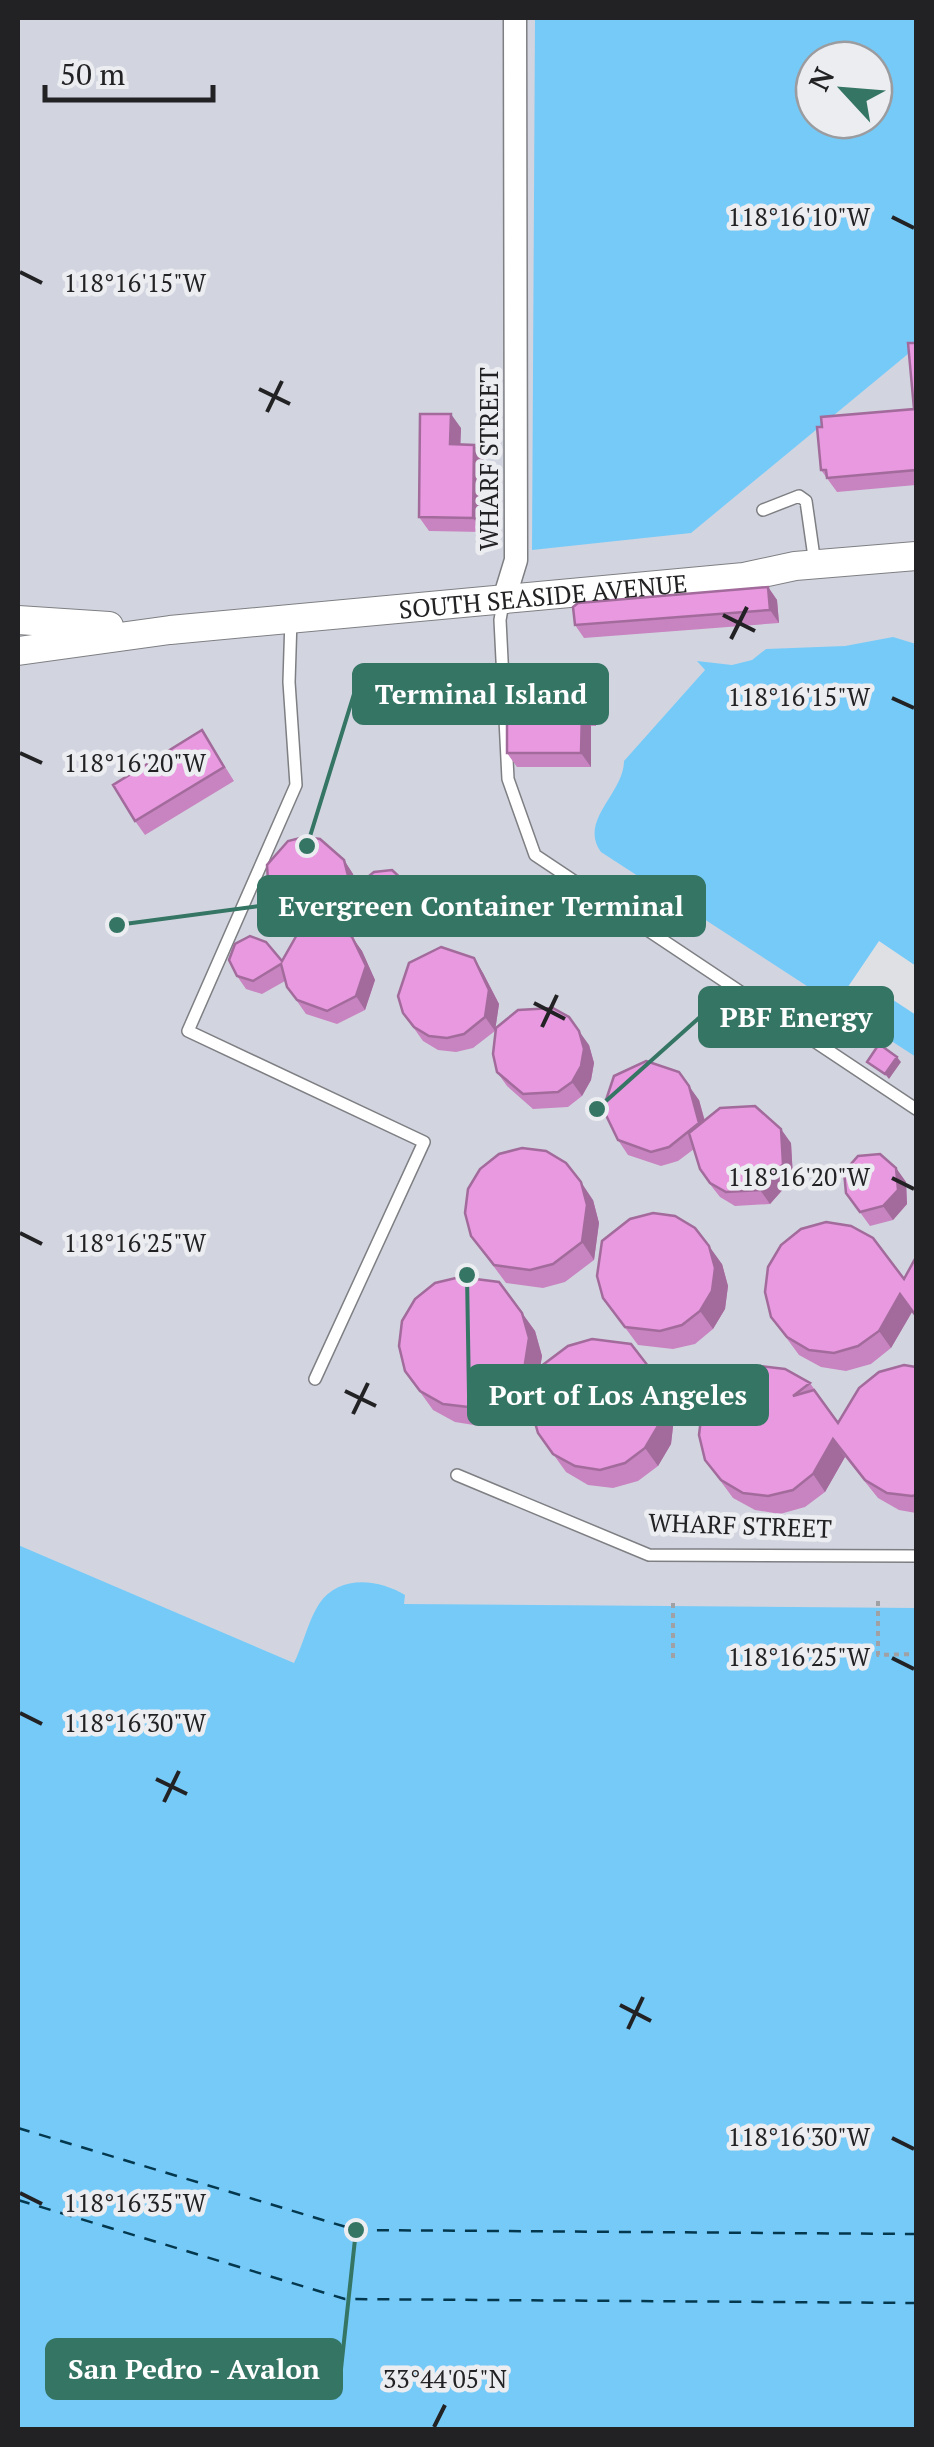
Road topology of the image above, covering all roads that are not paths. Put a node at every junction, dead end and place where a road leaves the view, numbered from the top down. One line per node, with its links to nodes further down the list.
1 (516, 18): 5 (street, WHARF STREET)
2 (763, 510): 4 (lane)
3 (916, 556): 4 (street, SOUTH SEASIDE AVENUE)
4 (815, 564): 5 (street, SOUTH SEASIDE AVENUE)
5 (504, 596): 6 (street, SOUTH SEASIDE AVENUE); 10 (lane, WHARF STREET)
6 (291, 618): 8 (street, SOUTH SEASIDE AVENUE); 11 (lane)
7 (18, 620): 8 (street, SOUTH SEASIDE AVENUE)
8 (170, 630): 9 (street, SOUTH SEASIDE AVENUE)
9 (18, 651)
10 (916, 1110)
11 (315, 1379)
12 (457, 1475): 13 (lane, WHARF STREET)
13 (916, 1556)

